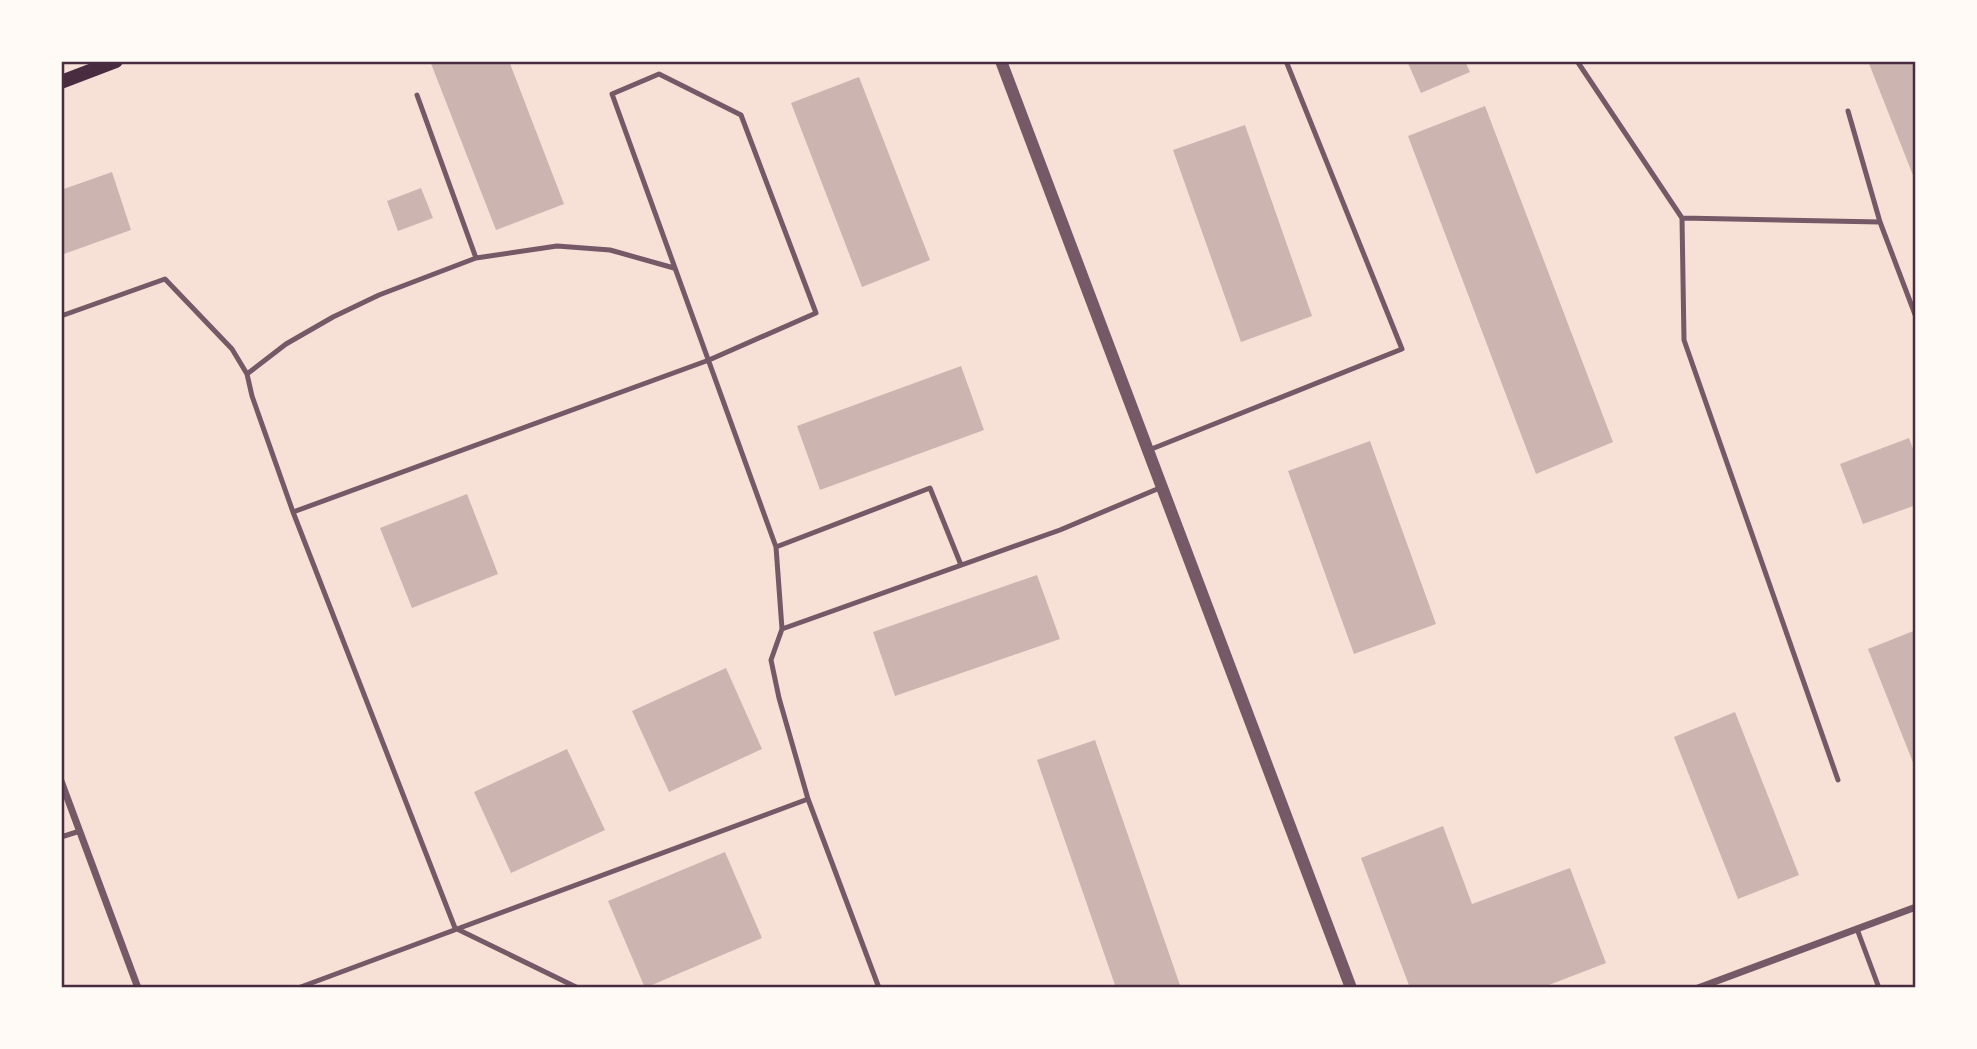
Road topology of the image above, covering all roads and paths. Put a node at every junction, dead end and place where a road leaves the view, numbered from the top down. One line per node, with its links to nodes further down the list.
1 (116, 61): 5 (main road)
2 (1001, 61): 16 (street)
3 (1286, 61): 16 (lane)
4 (1577, 61): 8 (lane)
5 (61, 82)
6 (416, 94): 10 (lane)
7 (1848, 111): 9 (lane)
8 (1682, 218): 9 (lane); 22 (lane)
9 (1880, 222): 13 (lane)
10 (477, 258): 11 (lane); 15 (lane)
11 (674, 268): 14 (lane); 14 (lane)
12 (61, 316): 15 (lane)
13 (1916, 317)
14 (709, 360): 18 (lane); 19 (lane)
15 (247, 374): 18 (lane)
16 (1149, 450): 17 (street)
17 (1161, 487): 20 (lane); 34 (street)
18 (293, 512): 28 (lane)
19 (776, 547): 20 (lane); 21 (lane)
20 (961, 565): 21 (lane)
21 (782, 629): 24 (lane)
22 (1839, 779)
23 (61, 781): 25 (street)
24 (808, 799): 28 (lane); 30 (lane)
25 (79, 831): 26 (lane); 31 (street)
26 (61, 837)
27 (1916, 907): 29 (street)
28 (455, 928): 32 (lane); 33 (lane)
29 (1857, 929): 35 (street); 36 (lane)
30 (878, 987)
31 (138, 988)
32 (298, 988)
33 (578, 988)
34 (1351, 988)
35 (1698, 988)
36 (1879, 988)

